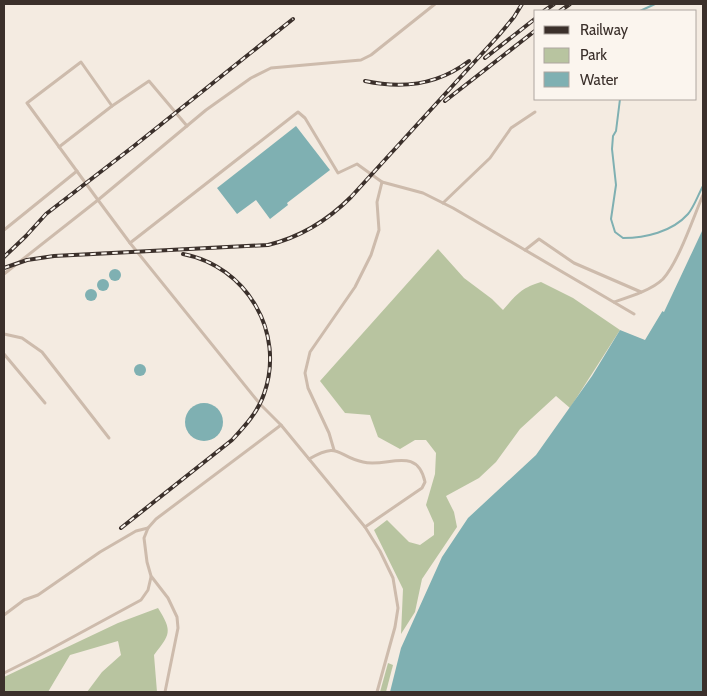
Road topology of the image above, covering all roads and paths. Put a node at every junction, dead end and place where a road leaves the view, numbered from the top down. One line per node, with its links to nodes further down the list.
1 (435, 4): 4 (lane)
2 (112, 106): 4 (lane); 5 (lane); 5 (lane)
3 (535, 112): 10 (lane)
4 (187, 126): 9 (lane)
5 (59, 147): 6 (lane)
6 (77, 171): 9 (lane); 11 (lane)
7 (382, 182): 10 (lane); 12 (lane); 23 (lane)
8 (703, 195): 15 (lane)
9 (98, 200): 12 (lane); 14 (lane)
10 (443, 203): 13 (lane)
11 (4, 230)
12 (130, 243): 21 (lane)
13 (524, 250): 15 (lane); 16 (lane)
14 (4, 274)
15 (641, 292): 16 (lane)
16 (614, 302): 17 (lane)
17 (634, 314)
18 (4, 334): 22 (lane)
19 (4, 354): 20 (lane)
20 (45, 403)
21 (281, 425): 24 (lane); 26 (lane)
22 (109, 438)
23 (334, 450): 24 (lane); 25 (lane)
24 (309, 459): 25 (lane)
25 (365, 527): 31 (lane)
26 (148, 528): 27 (lane); 28 (lane)
27 (151, 576): 29 (lane); 30 (lane)
28 (4, 615)
29 (4, 673)
30 (165, 692)
31 (377, 692)

